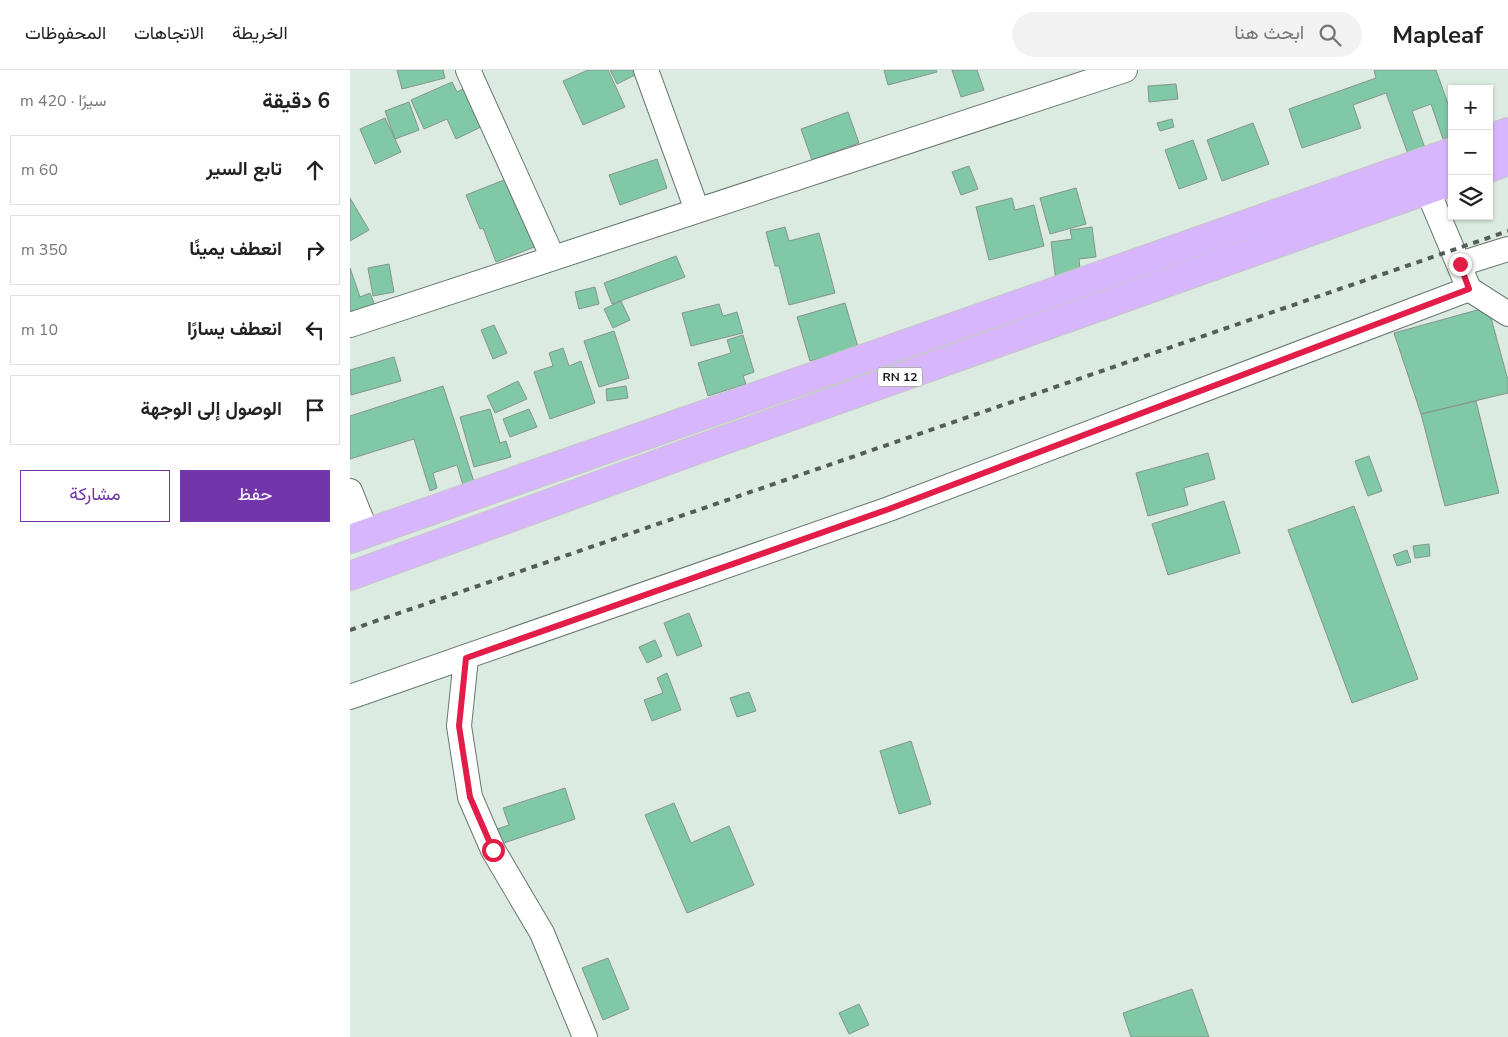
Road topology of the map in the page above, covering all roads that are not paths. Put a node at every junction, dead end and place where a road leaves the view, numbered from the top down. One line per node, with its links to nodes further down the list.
1 (468, 70): 12 (street)
2 (646, 70): 10 (street)
3 (1125, 70): 10 (street)
4 (1508, 132): 5 (highway)
5 (1493, 138)
6 (1448, 153): 18 (highway, RN 12)
7 (1508, 161): 8 (highway)
8 (1493, 167)
9 (1439, 185): 13 (street); 19 (highway, RN 12)
10 (697, 210): 12 (street)
11 (1508, 249): 13 (street)
12 (553, 258): 16 (street)
13 (1460, 264): 14 (street)
14 (1469, 289): 15 (street); 20 (street)
15 (1508, 314)
16 (350, 325)
17 (350, 491): 18 (street)
18 (358, 536)
19 (350, 576)
20 (466, 658): 21 (street); 22 (street)
21 (350, 697)
22 (585, 1037)

